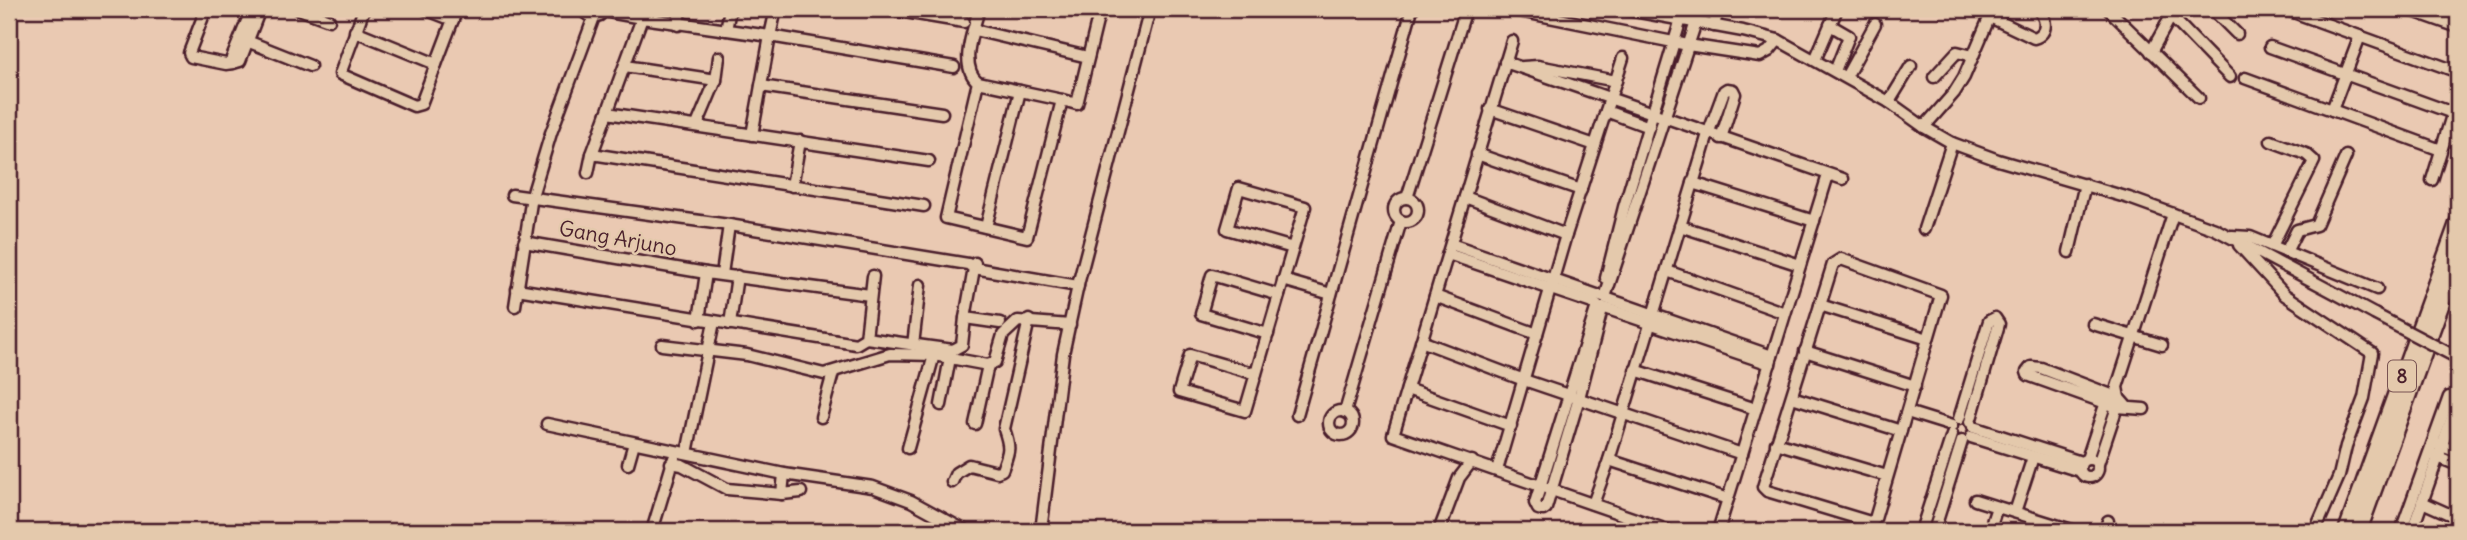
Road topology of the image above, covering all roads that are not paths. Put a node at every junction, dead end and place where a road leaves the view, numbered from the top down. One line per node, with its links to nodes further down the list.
1 (206, 9): 62 (street)
2 (252, 9): 62 (street)
3 (260, 9): 50 (street)
4 (299, 9): 34 (street)
5 (364, 9): 45 (street)
6 (425, 9): 35 (street)
7 (457, 9): 35 (street)
8 (583, 9): 29 (street)
9 (680, 9): 38 (street)
10 (730, 9): 43 (street)
11 (776, 9): 47 (street)
12 (887, 9): 30 (street)
13 (979, 9): 44 (street)
14 (1150, 9): 146 (street)
15 (1412, 9): 151 (street)
16 (1466, 9): 118 (street)
17 (1509, 9): 52 (street)
18 (1623, 9): 27 (street)
19 (1718, 9): 41 (street)
20 (1838, 9): 40 (street)
21 (2037, 9): 31 (street)
22 (2108, 9): 55 (street)
23 (2212, 9): 46 (street)
24 (2285, 9): 48 (street)
25 (2407, 9): 42 (street)
26 (1096, 10): 58 (street)
27 (1645, 11): 33 (street)
28 (2170, 11): 55 (street); 74 (street)
29 (600, 12): 32 (street); 116 (street)
30 (944, 13): 36 (street)
31 (1992, 13): 56 (street)
32 (642, 18): 38 (street); 65 (street)
33 (1681, 19): 37 (street); 52 (street)
34 (329, 20)
35 (453, 20): 63 (street)
36 (964, 22)
37 (1696, 22): 41 (street); 53 (street)
38 (678, 24): 43 (street)
39 (1875, 24): 72 (street)
40 (1830, 25): 60 (street); 69 (street)
41 (1714, 26): 49 (street)
42 (2458, 27)
43 (726, 30): 47 (street)
44 (974, 30): 58 (street); 78 (street)
45 (355, 31): 63 (street); 63 (street)
46 (2236, 34)
47 (770, 36): 66 (street); 79 (street)
48 (2360, 36): 70 (street); 71 (street)
49 (1778, 40): 53 (street); 60 (street)
50 (247, 41): 62 (street); 64 (street)
51 (1512, 41): 61 (street)
52 (1673, 42): 53 (street); 91 (street)
53 (1688, 45): 91 (street)
54 (2270, 47): 71 (street)
55 (2151, 52): 82 (street)
56 (1973, 56): 73 (street); 94 (street)
57 (719, 57): 76 (street)
58 (1088, 57): 83 (street)
59 (1623, 58): 77 (street)
60 (1815, 60): 69 (street)
61 (1504, 62): 68 (street); 86 (street)
62 (233, 63)
63 (436, 64)
64 (310, 66)
65 (625, 66): 76 (street); 88 (street)
66 (954, 66)
67 (1911, 66): 84 (street)
68 (1522, 67): 77 (street); 85 (street)
69 (1835, 71): 72 (street)
70 (2458, 72)
71 (2346, 74): 87 (street); 90 (street)
72 (1846, 77): 84 (street)
73 (1934, 77)
74 (2230, 77)
75 (2245, 78): 87 (street)
76 (716, 80): 92 (street)
77 (1616, 81): 85 (street)
78 (978, 82): 80 (street); 127 (street)
79 (761, 86): 89 (street); 96 (street)
80 (1020, 91): 83 (street); 127 (street)
81 (2458, 96): 90 (street)
82 (2199, 98)
83 (1062, 100): 127 (street)
84 (1889, 102): 94 (street)
85 (1608, 105): 91 (street); 93 (street); 101 (street)
86 (1490, 109): 101 (street); 104 (street)
87 (2332, 110): 102 (street)
88 (607, 113): 92 (street); 103 (street)
89 (942, 113)
90 (2453, 113): 102 (street)
91 (1657, 117): 93 (street); 95 (street); 120 (street)
92 (696, 125): 96 (street)
93 (1649, 127): 120 (street)
94 (1924, 127): 100 (street)
95 (1708, 134): 97 (street); 97 (street); 111 (street)
96 (752, 135): 98 (street)
97 (1721, 138): 108 (street)
98 (800, 141): 106 (street); 113 (street)
99 (2271, 141): 132 (street)
100 (1952, 143): 112 (street); 128 (street)
101 (1595, 145): 114 (street)
102 (2441, 150): 110 (street)
103 (593, 154): 107 (street); 113 (street)
104 (1477, 154): 114 (street); 117 (street)
105 (2346, 156): 136 (street)
106 (929, 161)
107 (588, 173)
108 (1828, 175): 109 (street); 122 (street)
109 (1843, 179)
110 (2432, 180)
111 (1693, 183): 122 (street); 126 (street)
112 (2085, 184): 121 (street); 135 (street)
113 (792, 186): 119 (street)
114 (1581, 190): 129 (street)
115 (512, 195): 116 (street)
116 (532, 196): 125 (street); 131 (street)
117 (1465, 197): 129 (street); 134 (street)
118 (1407, 198): 124 (street); 124 (street)
119 (924, 206)
120 (1630, 209): 155 (street)
121 (2173, 214): 130 (street); 170 (street)
122 (1814, 221): 139 (street)
123 (2458, 221): 245 (highway, 8)
124 (1402, 222): 197 (street)
125 (729, 225): 138 (street); 142 (street)
126 (1680, 226): 139 (street); 140 (street)
127 (986, 227)
128 (1924, 229)
129 (1566, 235): 147 (street)
130 (2231, 237): 132 (street); 181 (street, bridge); 244 (street)
131 (524, 242): 141 (street, Gang Arjuno); 149 (street)
132 (2272, 246): 136 (street)
133 (1293, 248): 133 (street); 145 (street)
134 (1450, 249): 147 (street); 154 (street)
135 (2069, 252)
136 (2286, 252): 150 (street)
137 (2458, 259): 246 (highway, 8)
138 (972, 265): 146 (street); 159 (street)
139 (1800, 265): 158 (street)
140 (1667, 271): 158 (street); 160 (street)
141 (706, 272): 142 (street, Gang Arjuno); 161 (street)
142 (722, 274): 143 (street, Gang Arjuno)
143 (737, 276): 152 (street, Gang Arjuno); 165 (street)
144 (873, 276): 152 (street)
145 (1283, 280): 151 (street); 153 (street)
146 (1079, 283): 167 (street)
147 (1552, 284): 155 (street); 169 (street)
148 (920, 285): 175 (street)
149 (517, 289): 157 (street); 161 (street)
150 (2377, 289)
151 (1331, 294): 200 (street)
152 (870, 295): 171 (street)
153 (1279, 295): 168 (street); 168 (street)
154 (1435, 296): 169 (street); 173 (street)
155 (1602, 302): 160 (street); 190 (street)
156 (1820, 305): 172 (street); 172 (street); 178 (street)
157 (515, 306)
158 (1786, 313): 182 (street)
159 (965, 318): 164 (street); 175 (street)
160 (1652, 318): 182 (street); 184 (street)
161 (699, 320): 163 (street)
162 (1029, 320): 167 (street); 183 (street); 223 (street)
163 (714, 322): 165 (street); 177 (street)
164 (1000, 323)
165 (730, 324): 171 (street)
166 (2093, 324): 170 (street)
167 (1070, 325): 236 (street)
168 (1268, 334): 186 (street)
169 (1537, 334): 187 (street)
170 (2134, 336): 176 (street); 192 (street)
171 (866, 338): 175 (street)
172 (1928, 339): 188 (street)
173 (1421, 341): 187 (street); 189 (street)
174 (662, 345): 177 (street)
175 (913, 345)
176 (2162, 345)
177 (710, 351): 185 (street); 211 (street)
178 (1805, 351): 188 (street); 191 (street)
179 (934, 355): 180 (street); 185 (street); 209 (street)
180 (950, 358): 183 (street); 194 (street)
181 (2458, 358)
182 (1771, 360): 195 (street)
183 (988, 365): 203 (street)
184 (1635, 370): 195 (street); 198 (street)
185 (833, 373): 201 (street)
186 (1256, 373): 186 (street)
187 (1524, 380): 190 (street); 204 (street)
188 (1915, 386): 199 (street)
189 (1407, 389): 204 (street); 217 (street)
190 (1574, 396): 198 (street); 225 (street)
191 (1792, 397): 206 (street); 207 (street)
192 (2115, 399): 192 (street); 196 (street); 218 (street); 219 (street)
193 (2458, 400): 208 (street)
194 (941, 405)
195 (1756, 409): 212 (street)
196 (2144, 409)
197 (1345, 412)
198 (1623, 412): 212 (street); 216 (street)
199 (1907, 412): 205 (street); 206 (street)
200 (1297, 415)
201 (821, 417)
202 (547, 424): 214 (street)
203 (975, 424)
204 (1511, 426): 221 (street)
205 (1963, 430): 205 (street); 215 (street); 218 (street); 240 (street); 241 (street)
206 (1901, 431): 222 (street)
207 (1776, 443): 222 (street); 222 (street)
208 (2437, 444): 210 (street); 213 (street)
209 (908, 448)
210 (2458, 452)
211 (687, 453): 214 (street); 224 (street)
212 (1742, 454): 227 (street)
213 (2433, 455): 220 (street); 229 (street); 247 (street)
214 (674, 457): 224 (street); 234 (street)
215 (2033, 457): 218 (street); 232 (street)
216 (1609, 460): 227 (street); 230 (street)
217 (1472, 461): 221 (street); 237 (street)
218 (2083, 464): 219 (street); 219 (street)
219 (2098, 464)
220 (2458, 465)
221 (1497, 470): 225 (street)
222 (1887, 476)
223 (952, 482)
224 (783, 486): 226 (street); 235 (street)
225 (1546, 488): 230 (street)
226 (801, 492)
227 (1728, 499): 239 (street)
228 (1975, 500): 231 (street)
229 (2423, 502): 233 (street); 248 (street)
230 (1593, 504): 238 (street)
231 (1997, 507): 232 (street); 242 (street)
232 (2015, 512): 243 (street)
233 (2458, 517)
234 (652, 531)
235 (966, 531)
236 (1041, 531)
237 (1439, 531)
238 (1670, 531)
239 (1718, 531)
240 (1921, 531)
241 (1934, 531)
242 (1989, 531)
243 (2074, 531)
244 (2315, 531)
245 (2346, 531)
246 (2359, 531)
247 (2401, 531)
248 (2413, 531)

